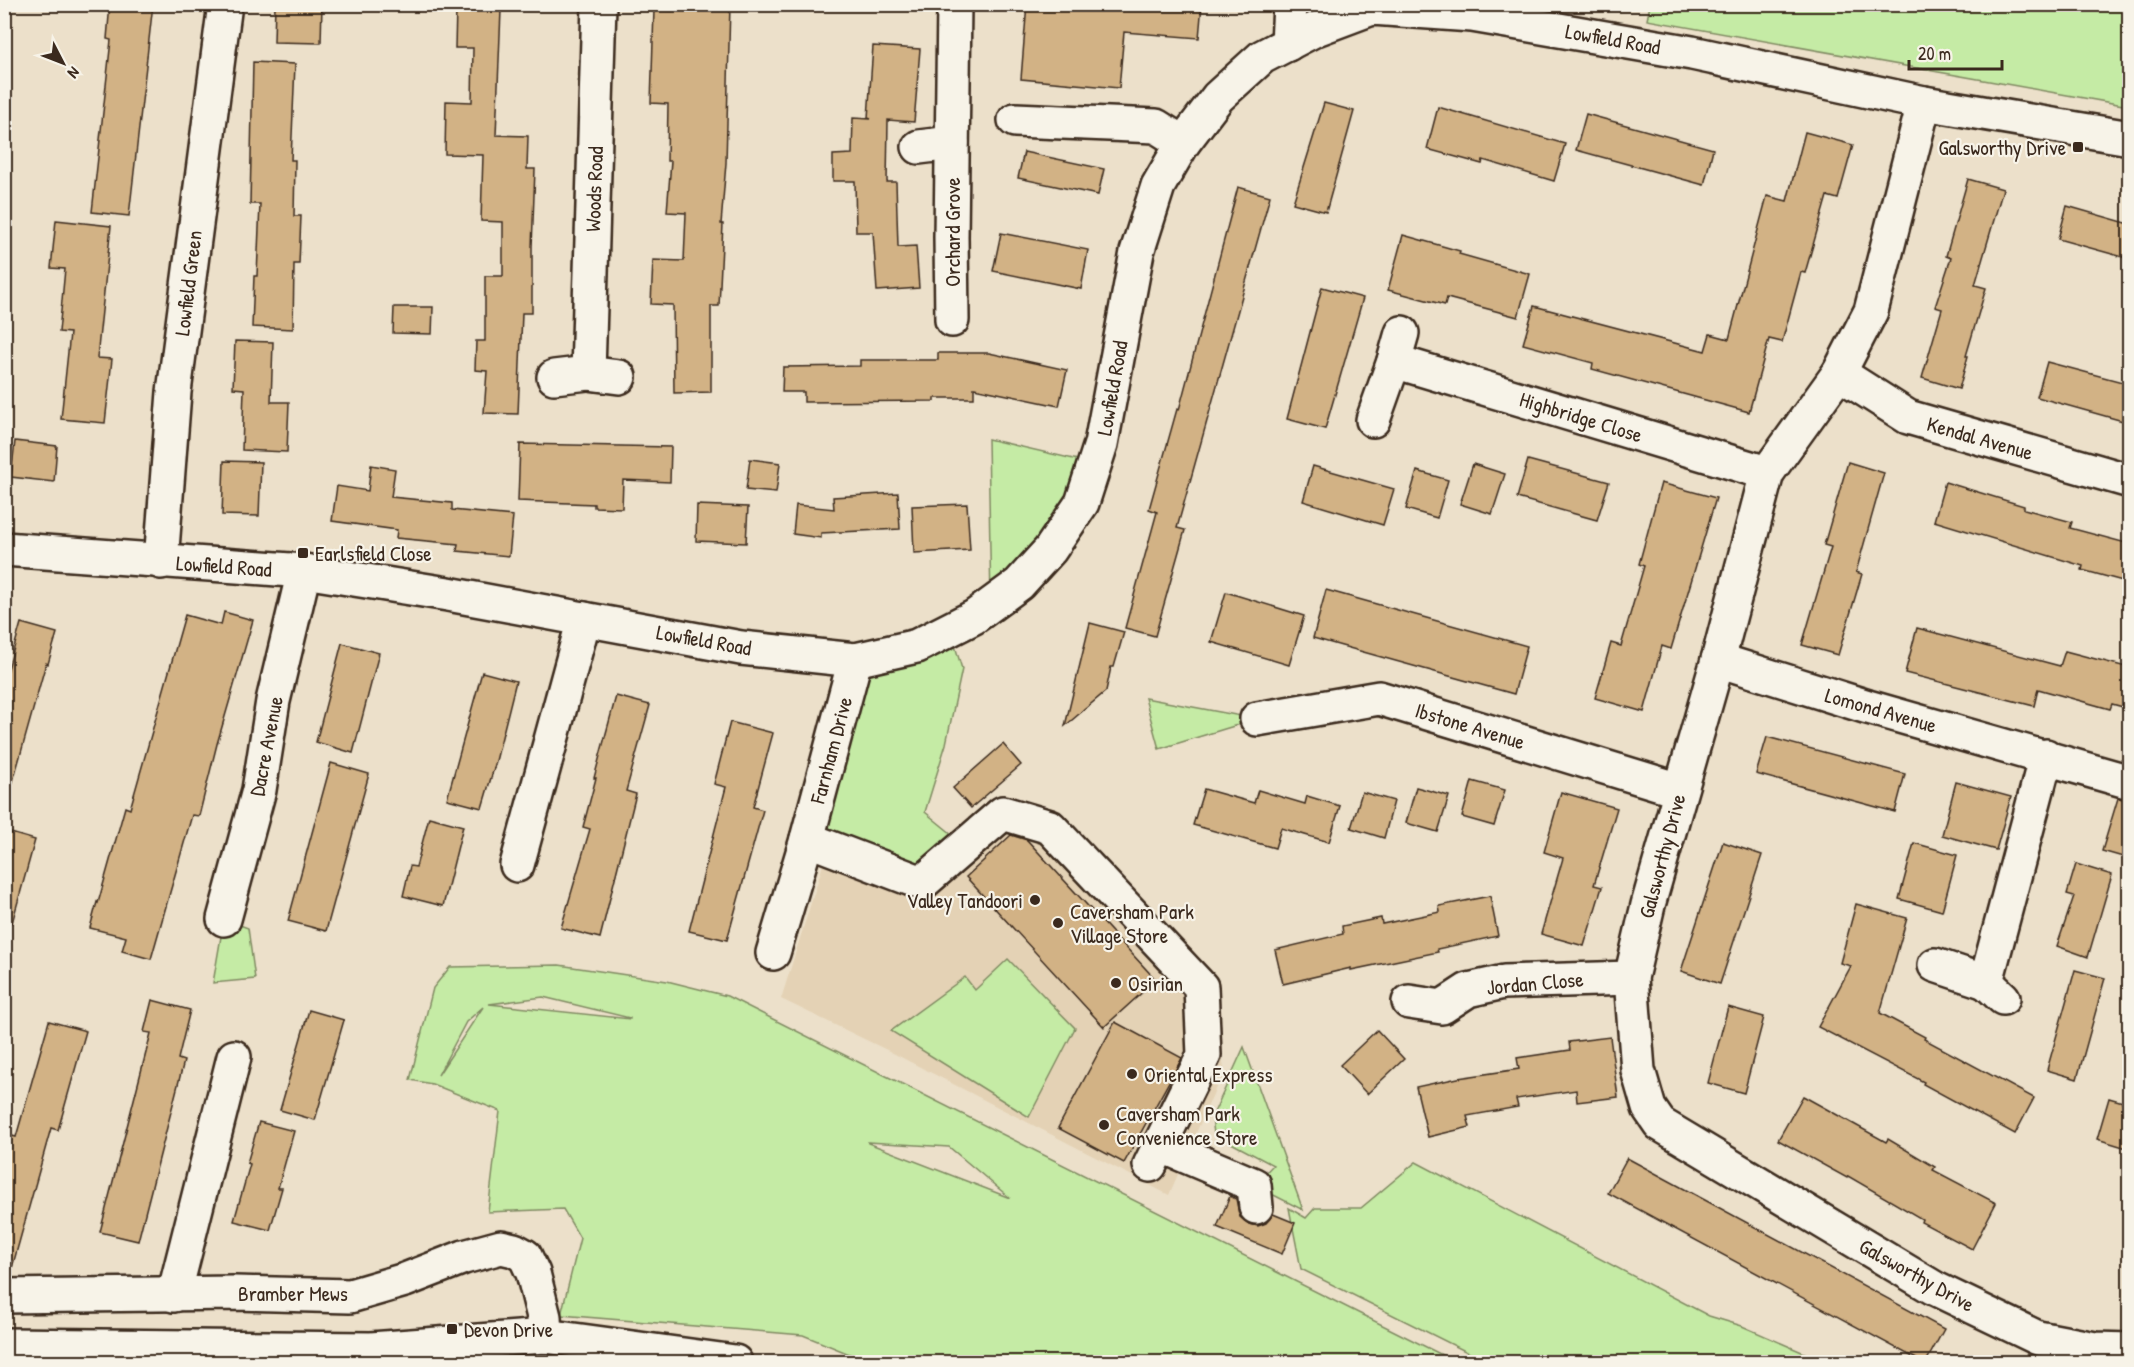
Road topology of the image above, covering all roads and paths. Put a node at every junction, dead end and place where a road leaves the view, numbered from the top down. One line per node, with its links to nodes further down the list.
1 (225, 4): 19 (street, Lowfield Green)
2 (599, 4): 14 (street, Woods Road)
3 (954, 4): 9 (street, Orchard Grove)
4 (1290, 4): 5 (street)
5 (1288, 44): 6 (street, Lowfield Road); 10 (street, Lowfield Road)
6 (1924, 102): 8 (street, Lowfield Road); 13 (street, Galsworthy Drive)
7 (1015, 120): 10 (street)
8 (2130, 138)
9 (952, 143): 11 (street); 12 (street, Orchard Grove)
10 (1183, 143): 22 (street, Lowfield Road)
11 (919, 147)
12 (952, 320)
13 (1839, 373): 16 (street, Galsworthy Drive); 17 (street, Kendal Avenue)
14 (554, 377)
15 (1373, 420): 16 (street, Highbridge Close)
16 (1767, 473): 23 (street, Galsworthy Drive)
17 (2130, 481)
18 (4, 549): 19 (street, Lowfield Road)
19 (160, 562): 20 (street, Lowfield Road)
20 (304, 572): 21 (street, Lowfield Road); 30 (street, Dacre Avenue)
21 (584, 619): 22 (street, Lowfield Road); 29 (street)
22 (855, 660): 28 (street, Farnham Drive)
23 (1718, 660): 25 (street, Lomond Avenue); 27 (street, Galsworthy Drive)
24 (1257, 719): 27 (street, Ibstone Avenue)
25 (2046, 756): 26 (street, Lomond Avenue); 32 (street)
26 (2130, 782)
27 (1680, 790): 33 (street, Galsworthy Drive)
28 (807, 839): 31 (street, Farnham Drive); 36 (street)
29 (517, 865)
30 (224, 919)
31 (773, 953)
32 (1935, 965)
33 (1631, 978): 34 (street, Jordan Close); 41 (street, Galsworthy Drive)
34 (1409, 1002)
35 (234, 1057): 37 (street)
36 (1256, 1207)
37 (174, 1295): 38 (street, Bramber Mews); 39 (street, Bramber Mews)
38 (4, 1296)
39 (545, 1336): 40 (street); 42 (street)
40 (4, 1345)
41 (2130, 1350)
42 (735, 1362)

